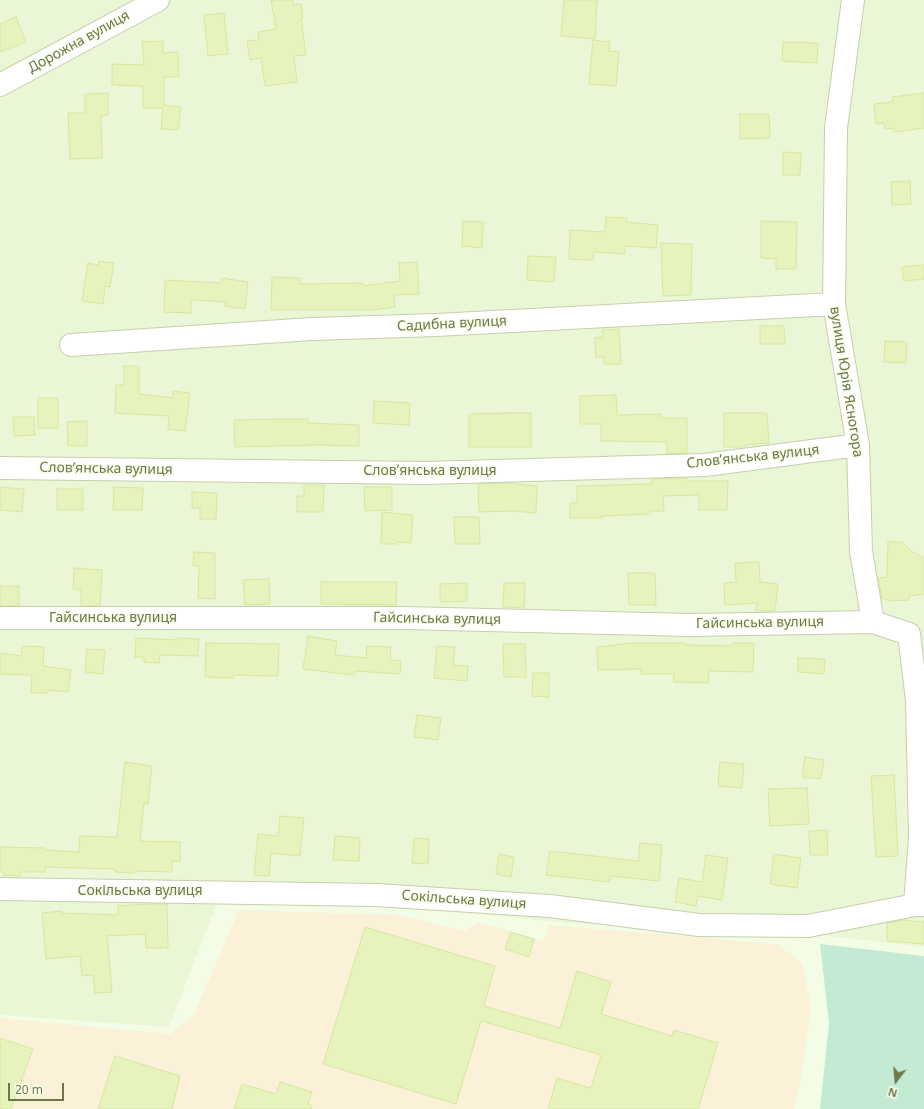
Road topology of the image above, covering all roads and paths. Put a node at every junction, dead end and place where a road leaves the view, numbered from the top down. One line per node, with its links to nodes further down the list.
1 (158, 0): 3 (street, Дорожна вулиця)
2 (853, 0): 4 (street, вулиця Юрія Ясногора)
3 (0, 85)
4 (834, 304): 5 (street, Садибна вулиця); 6 (street, вулиця Юрія Ясногора)
5 (71, 345)
6 (858, 445): 7 (street, Словʼянська вулиця); 9 (street, вулиця Юрія Ясногора)
7 (0, 468)
8 (0, 618): 9 (street, Гайсинська вулиця)
9 (873, 622): 11 (street)
10 (0, 889): 11 (street, Сокільська вулиця)
11 (919, 905)

